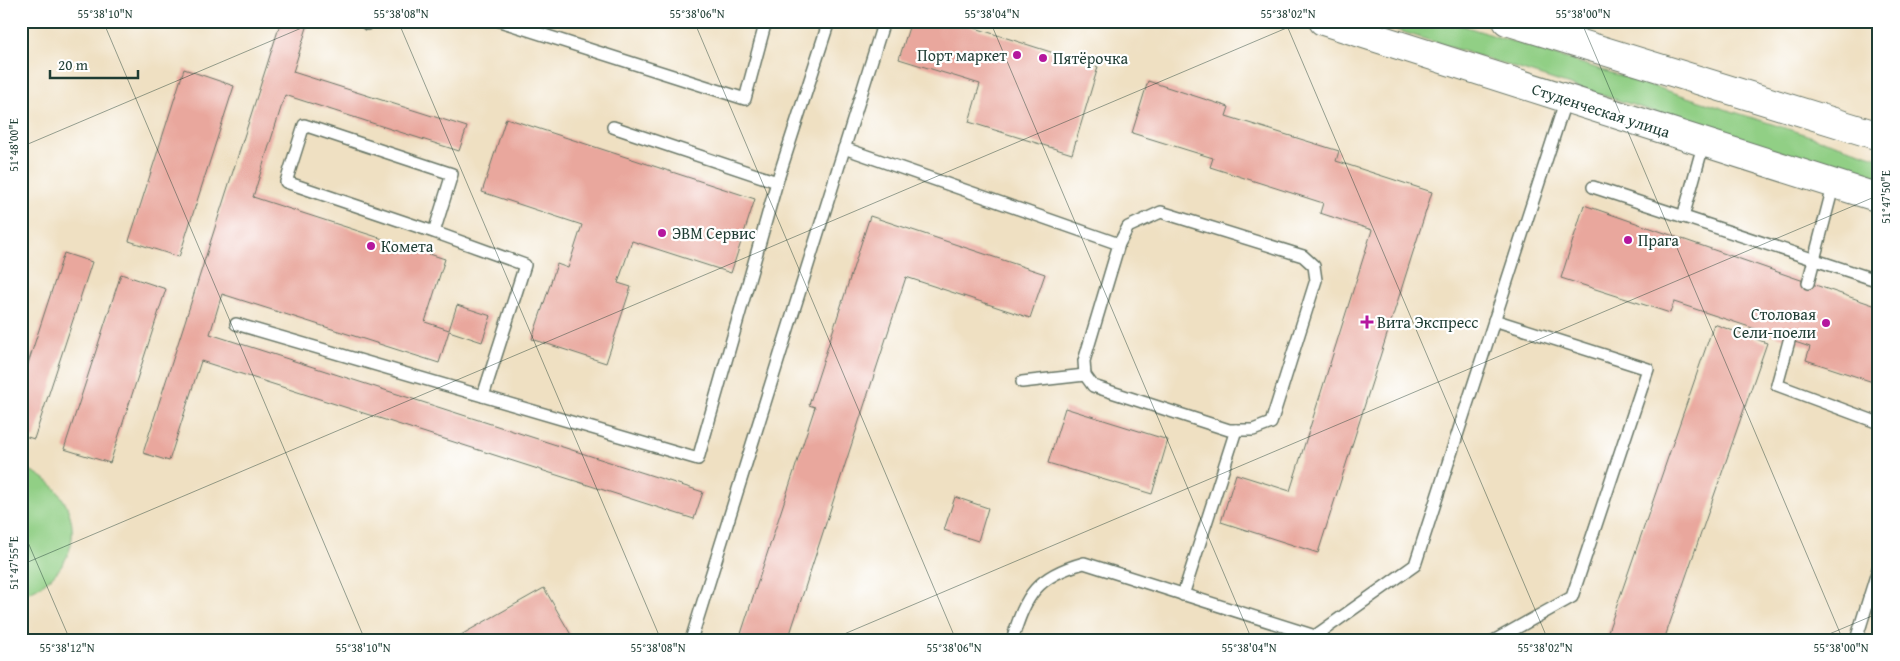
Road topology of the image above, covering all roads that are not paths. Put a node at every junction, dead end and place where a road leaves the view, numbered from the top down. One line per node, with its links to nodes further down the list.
1 (500, 21): 2 (lane)
2 (766, 21)
3 (829, 21): 13 (lane)
4 (884, 21): 12 (lane)
5 (1323, 21): 8 (main road, Студенческая улица)
6 (1507, 21): 7 (main road)
7 (1548, 27): 10 (main road)
8 (1566, 99): 11 (main road, Студенческая улица); 23 (lane)
9 (613, 127): 13 (lane)
10 (1877, 130)
11 (1704, 142): 14 (main road, Студенческая улица); 17 (lane)
12 (844, 148): 19 (lane); 34 (lane)
13 (777, 182): 28 (lane)
14 (1834, 183): 16 (main road, Студенческая улица); 20 (lane)
15 (1593, 187): 17 (lane)
16 (1879, 198)
17 (1683, 217): 20 (lane)
18 (434, 232): 18 (lane); 28 (lane)
19 (1119, 244): 26 (lane); 30 (lane)
20 (1814, 260): 21 (lane); 22 (lane)
21 (1879, 281)
22 (1808, 283)
23 (1494, 320): 33 (lane); 37 (lane)
24 (236, 324): 28 (lane)
25 (1789, 341): 29 (lane)
26 (1085, 375): 27 (lane); 30 (lane)
27 (1022, 382)
28 (483, 396)
29 (1879, 423)
30 (1236, 430): 32 (lane)
31 (1879, 566): 38 (lane)
32 (1183, 594): 33 (lane); 35 (lane)
33 (1315, 636): 36 (lane)
34 (691, 640)
35 (1012, 640)
36 (1327, 640)
37 (1495, 640)
38 (1856, 640)

